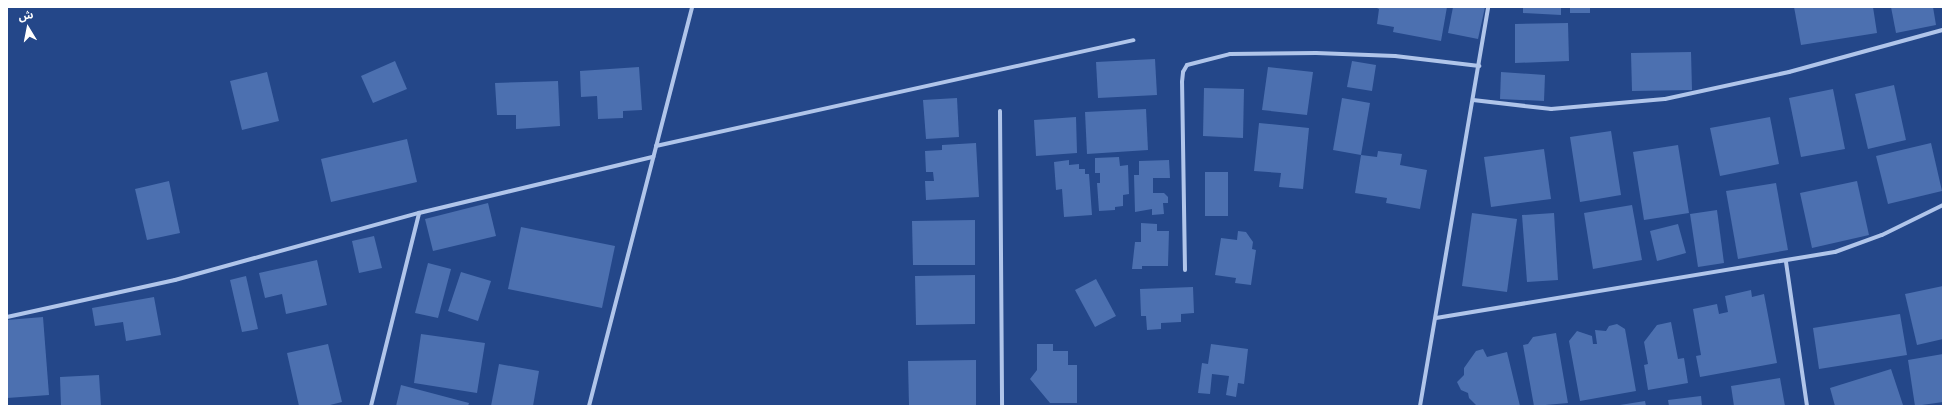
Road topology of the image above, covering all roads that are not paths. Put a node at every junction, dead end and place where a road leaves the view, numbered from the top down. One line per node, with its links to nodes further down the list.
1 (692, 7): 8 (street)
2 (1488, 7): 5 (street)
3 (1943, 30): 6 (street)
4 (1133, 40): 8 (street)
5 (1479, 66): 6 (street); 13 (street)
6 (1474, 100): 15 (street)
7 (1000, 112): 18 (street)
8 (656, 146): 9 (street)
9 (653, 157): 11 (street); 17 (street)
10 (1943, 205): 12 (street)
11 (419, 213): 14 (street); 16 (street)
12 (1786, 262): 15 (street); 20 (street)
13 (1185, 270)
14 (7, 317)
15 (1436, 318): 19 (street)
16 (371, 406)
17 (589, 406)
18 (1002, 406)
19 (1420, 406)
20 (1807, 406)

